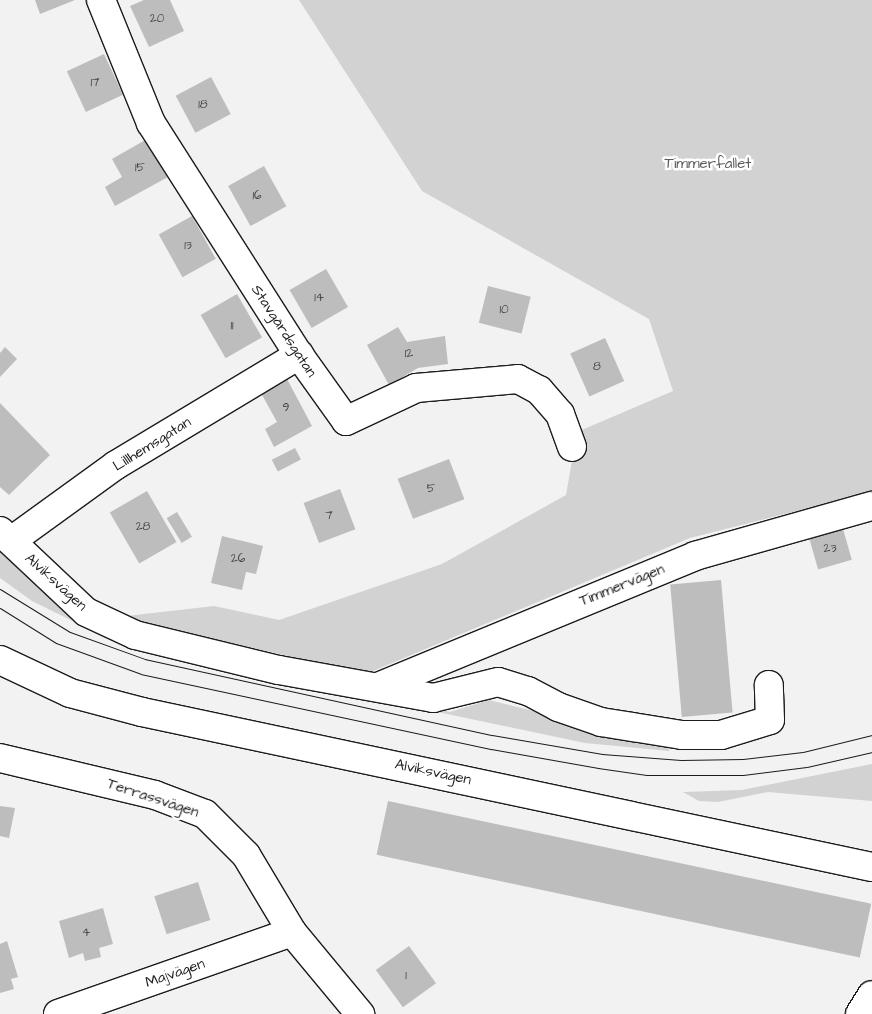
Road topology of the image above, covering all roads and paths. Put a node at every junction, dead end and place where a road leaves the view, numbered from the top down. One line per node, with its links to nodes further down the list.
1 (102, 0): 2 (street, Stavgårdsgatan)
2 (299, 355): 3 (street, Stavgårdsgatan); 5 (street, Lillhemsgatan)
3 (572, 447)
4 (872, 506): 8 (street, Timmervägen)
5 (5, 536): 8 (street, Alviksvägen)
6 (0, 660): 10 (street, Alviksvägen)
7 (769, 685): 8 (street, Alviksvägen)
8 (380, 686)
9 (0, 758): 11 (street, Terrassvägen)
10 (872, 867)
11 (292, 932): 13 (street, Majvägen); 14 (street, Terrassvägen)
12 (872, 995): 15 (street)
13 (58, 1014)
14 (360, 1014)
15 (860, 1014)

